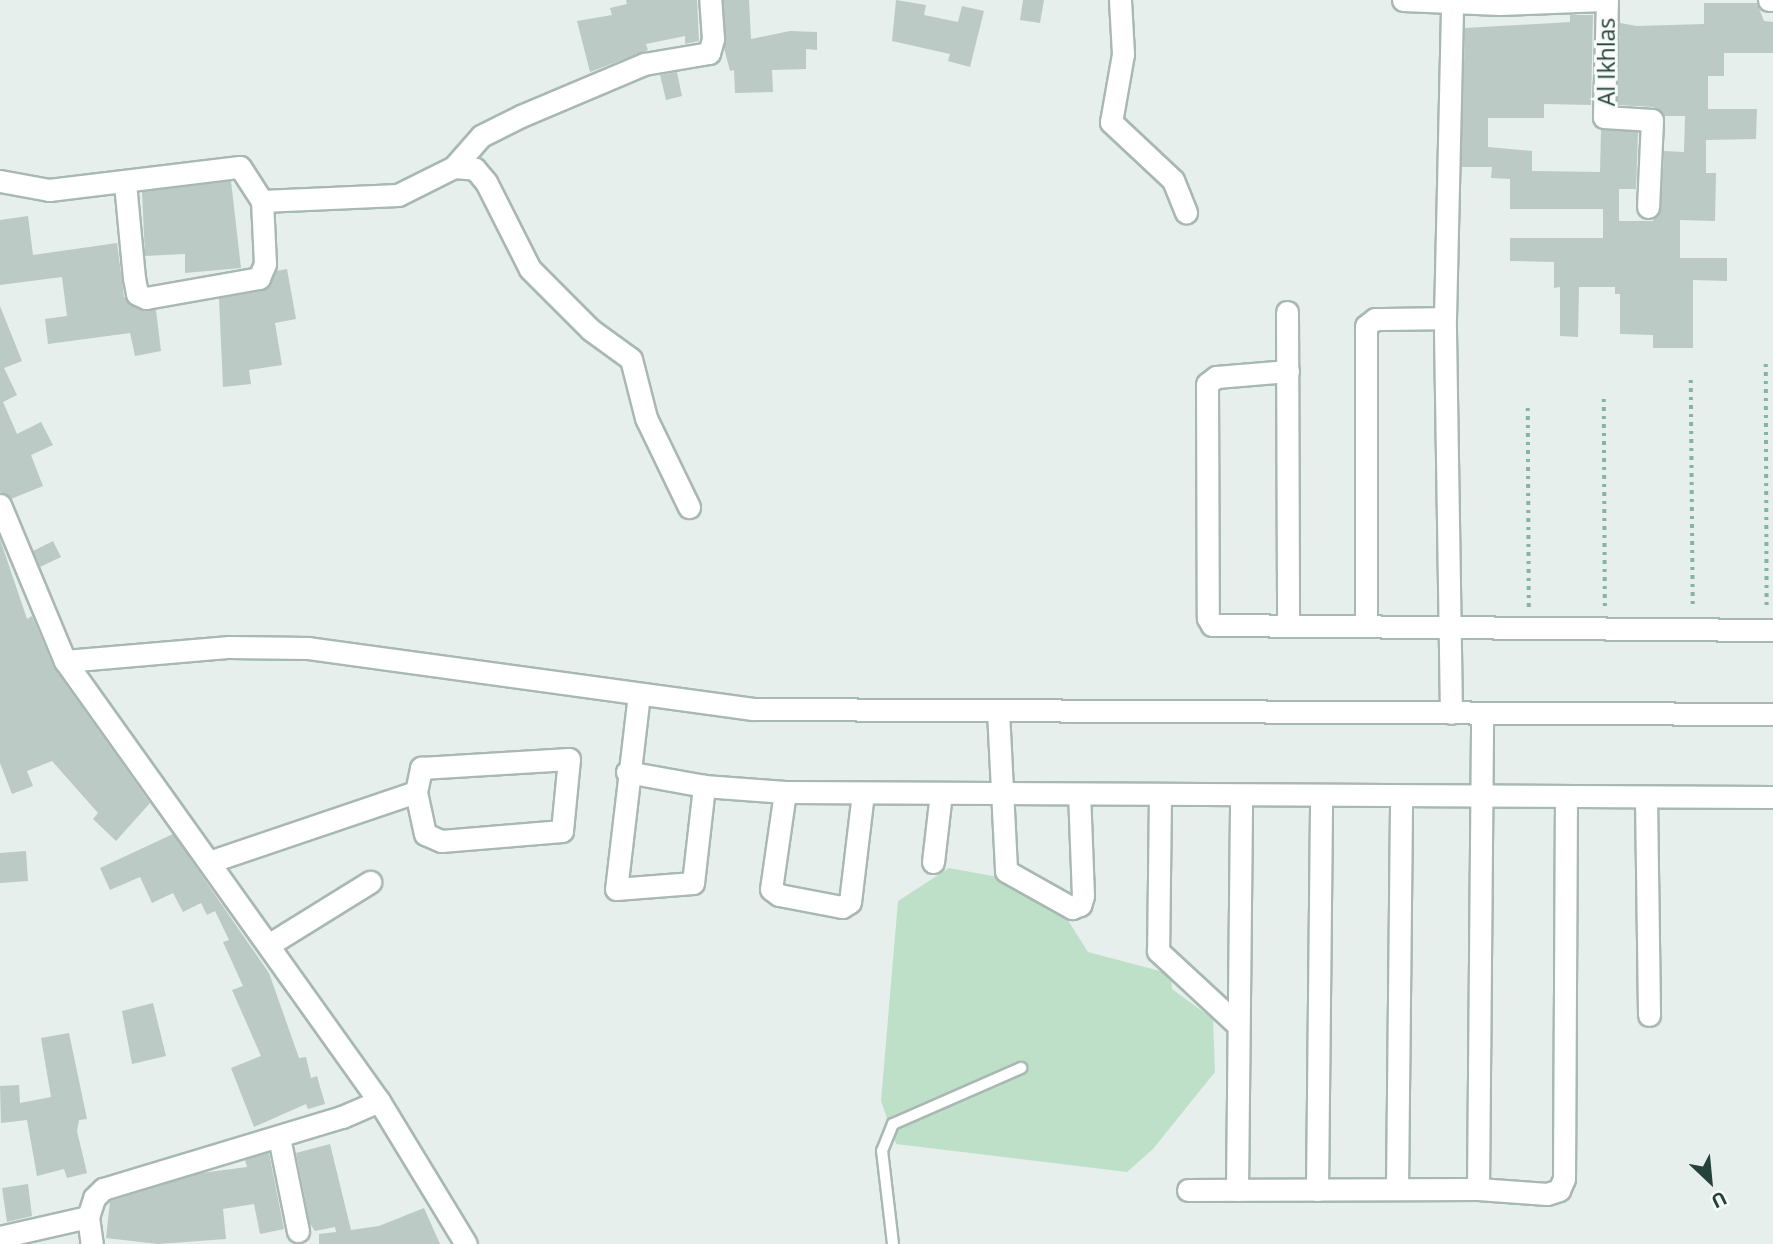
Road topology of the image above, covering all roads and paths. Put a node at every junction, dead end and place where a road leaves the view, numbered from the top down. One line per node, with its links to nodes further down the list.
1 (710, 0): 6 (street)
2 (1119, 0): 11 (street)
3 (1403, 0): 5 (street)
4 (1605, 0): 5 (street); 10 (street, Al Ikhlas)
5 (1452, 4): 13 (street)
6 (454, 167): 9 (street); 20 (street)
7 (0, 181): 8 (street)
8 (125, 183): 9 (street); 9 (street)
9 (262, 201)
10 (1648, 207)
11 (1186, 213)
12 (1287, 312): 15 (street)
13 (1445, 318): 22 (street); 23 (street)
14 (1766, 364): 27 (path)
15 (1288, 371): 21 (street); 21 (street)
16 (1691, 380): 26 (path)
17 (1604, 400): 25 (path)
18 (1528, 408): 24 (path)
19 (0, 505): 28 (street)
20 (689, 507)
21 (1287, 626): 22 (street)
22 (1366, 626): 23 (street)
23 (1450, 627): 24 (street); 31 (street)
24 (1529, 628): 25 (street)
25 (1605, 628): 26 (street)
26 (1693, 629): 27 (street)
27 (1770, 630)
28 (65, 661): 29 (street); 50 (street)
29 (639, 694): 30 (street); 34 (street)
30 (998, 710): 31 (street); 40 (street)
31 (1451, 713): 32 (street)
32 (1482, 713): 33 (street); 46 (street)
33 (1773, 714)
34 (626, 772): 35 (street); 35 (street)
35 (704, 786): 37 (street)
36 (416, 792): 36 (street); 50 (street)
37 (785, 793): 38 (street); 38 (street)
38 (863, 793): 39 (street)
39 (941, 793): 40 (street); 51 (street)
40 (1002, 794): 41 (street); 41 (street)
41 (1079, 794): 42 (street)
42 (1160, 795): 43 (street); 55 (street)
43 (1241, 795): 44 (street); 55 (street)
44 (1321, 795): 45 (street); 63 (street)
45 (1401, 796): 46 (street); 59 (street)
46 (1482, 796): 47 (street); 60 (street)
47 (1566, 796): 48 (street); 60 (street)
48 (1646, 797): 49 (street); 54 (street)
49 (1773, 797)
50 (212, 861): 53 (street)
51 (933, 862)
52 (370, 883): 53 (street)
53 (270, 944): 57 (street)
54 (1649, 1015)
55 (1238, 1025): 62 (street)
56 (1021, 1068): 69 (lane)
57 (379, 1101): 58 (street); 68 (street)
58 (279, 1137): 64 (street); 65 (street)
59 (1397, 1189): 60 (street); 63 (street)
60 (1478, 1189)
61 (1188, 1190): 62 (street)
62 (1237, 1190): 63 (street)
63 (1317, 1190)
64 (89, 1217): 66 (street); 67 (street)
65 (298, 1231)
66 (0, 1237)
67 (92, 1244)
68 (466, 1244)
69 (893, 1244)

